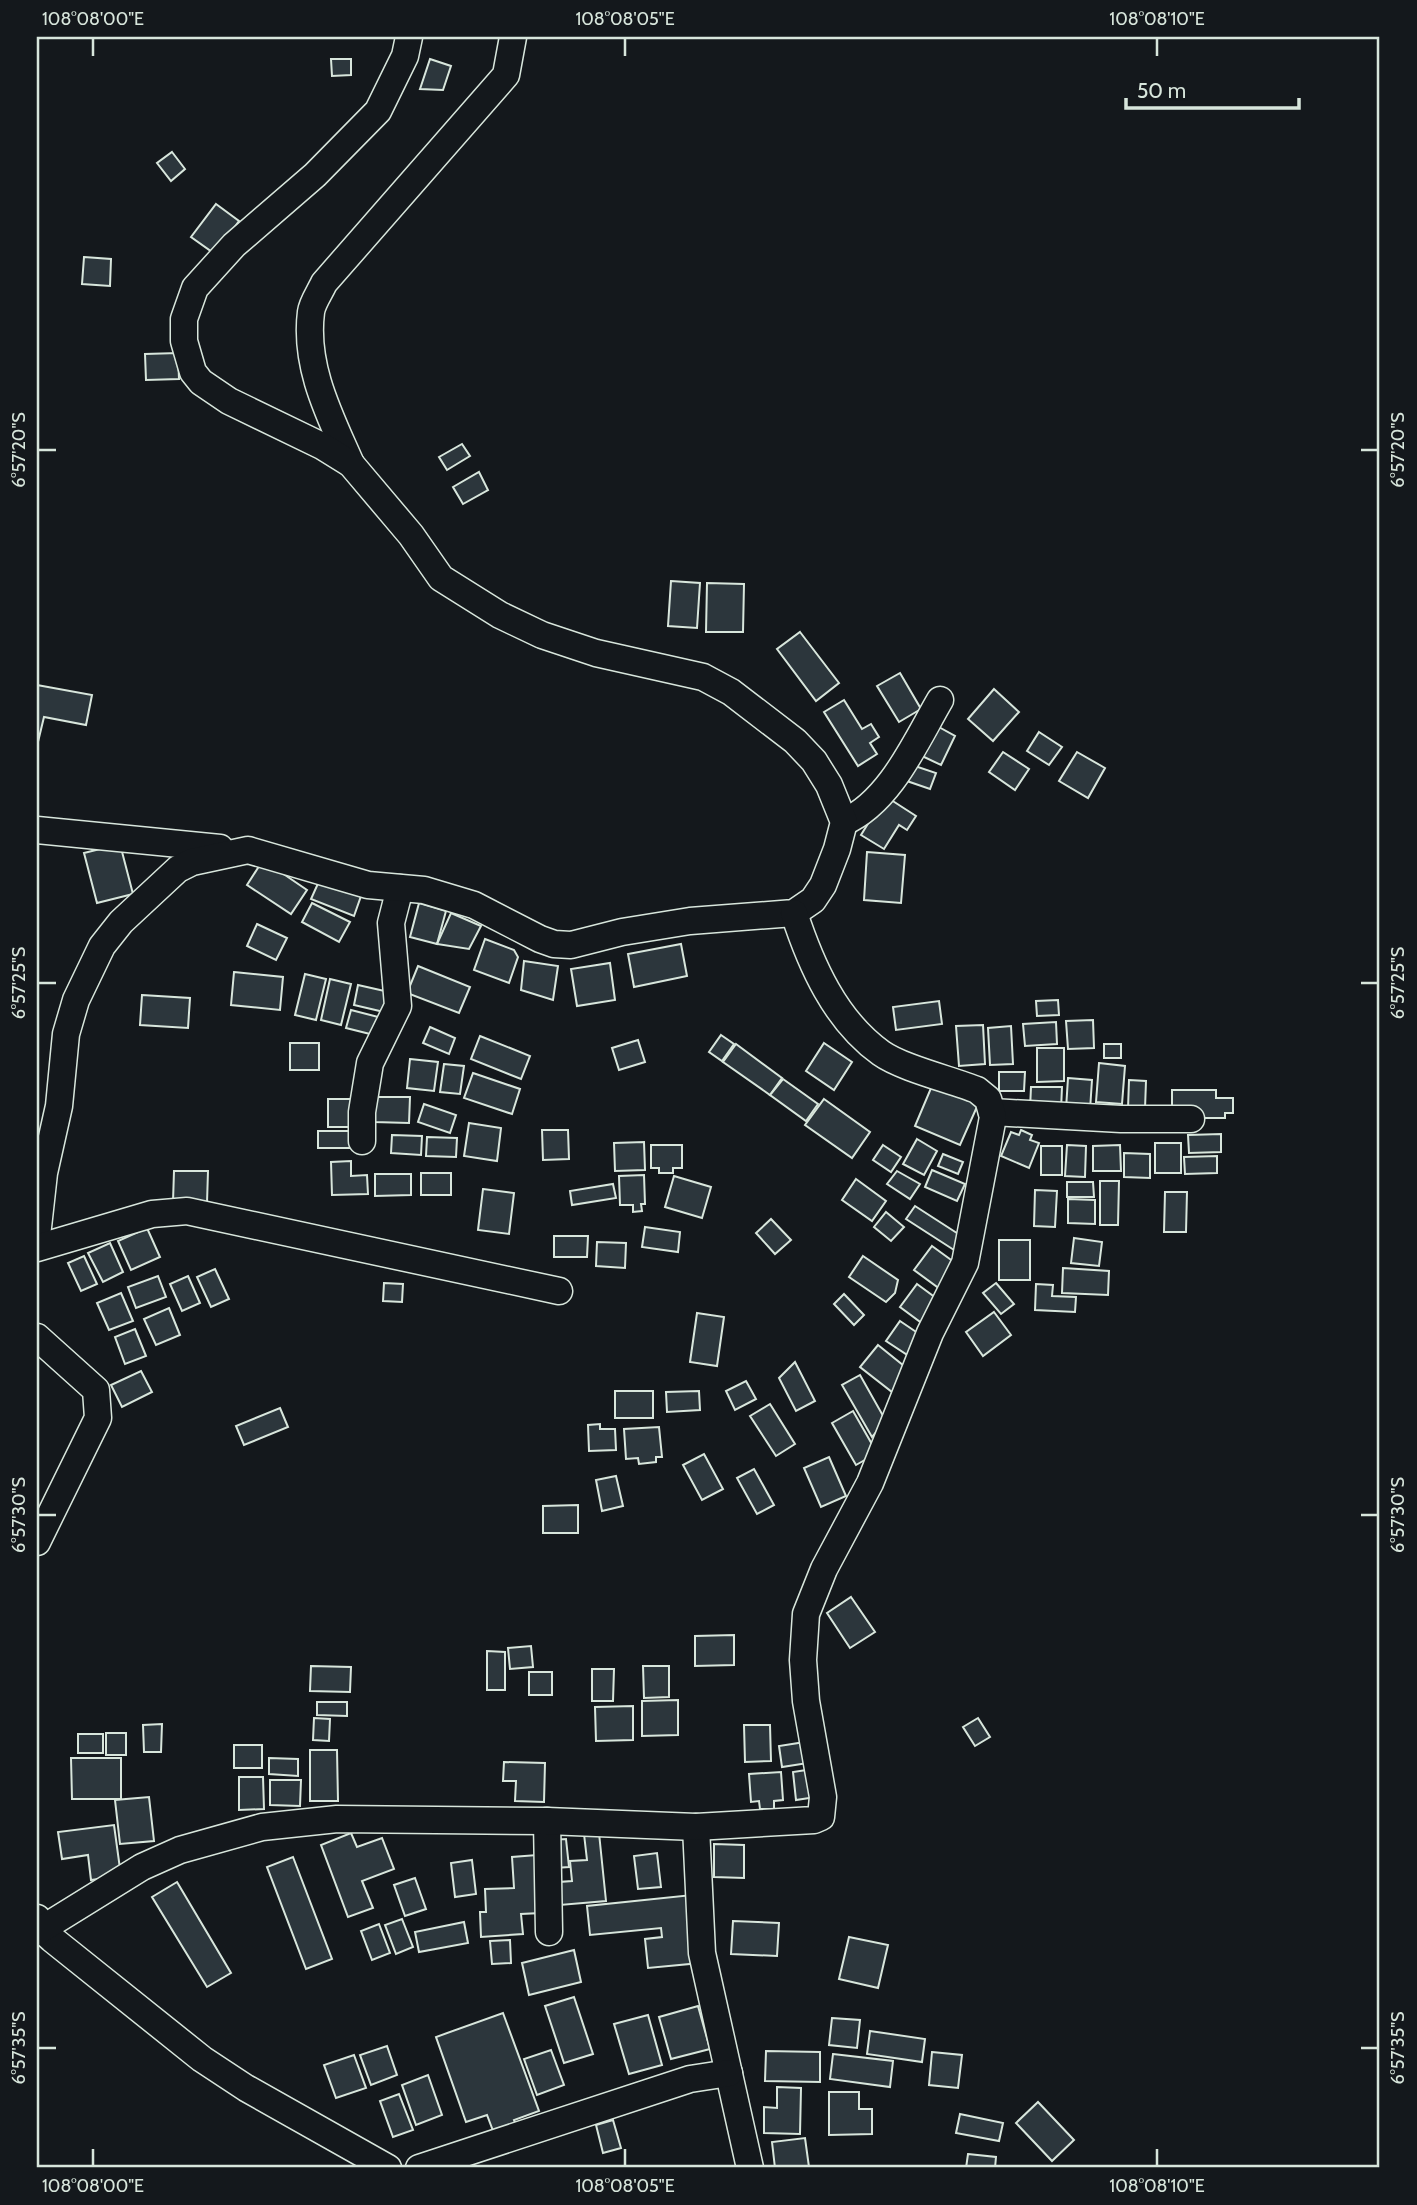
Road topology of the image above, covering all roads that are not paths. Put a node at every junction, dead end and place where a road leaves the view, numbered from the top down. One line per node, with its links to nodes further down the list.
1 (409, 37): 3 (street)
2 (513, 37): 3 (street)
3 (351, 464): 5 (street)
4 (940, 700): 5 (street)
5 (844, 822): 9 (street)
6 (37, 830): 7 (street)
7 (248, 850): 8 (street); 13 (street)
8 (400, 888): 9 (street); 12 (street)
9 (794, 913): 10 (street)
10 (992, 1112): 11 (street); 19 (street)
11 (1191, 1119)
12 (362, 1142)
13 (37, 1236)
14 (37, 1248): 15 (street)
15 (559, 1291)
16 (37, 1337): 17 (street)
17 (37, 1542)
18 (547, 1821): 19 (street); 20 (street); 21 (street)
19 (696, 1827): 22 (street)
20 (38, 1926): 23 (street)
21 (549, 1932)
22 (729, 2073): 24 (street); 25 (street)
23 (388, 2168)
24 (419, 2168)
25 (750, 2168)

